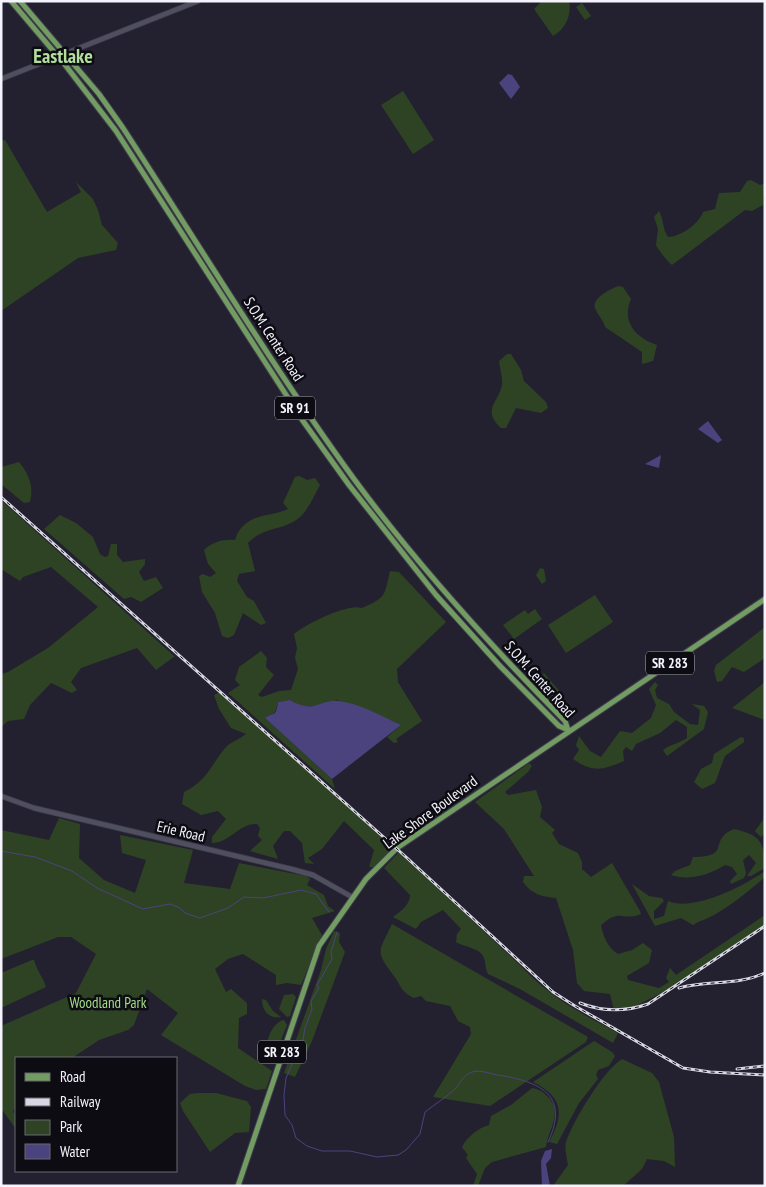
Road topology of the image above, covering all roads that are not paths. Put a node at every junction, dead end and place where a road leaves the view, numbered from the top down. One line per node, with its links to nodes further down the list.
1 (11, 1): 5 (main road, S.O.M. Center Road / SR 91)
2 (20, 1): 4 (main road, S.O.M. Center Road / SR 91)
3 (198, 1): 4 (street)
4 (64, 53): 5 (street); 8 (main road, S.O.M. Center Road / SR 91)
5 (58, 56): 6 (street); 8 (main road, S.O.M. Center Road / SR 91)
6 (1, 78)
7 (765, 598): 8 (main road, Lake Shore Boulevard / SR 283)
8 (568, 730): 10 (main road, Lake Shore Boulevard / SR 283)
9 (1, 796): 10 (street, Erie Road)
10 (352, 897): 11 (main road, Lake Shore Boulevard / SR 283)
11 (238, 1186)

